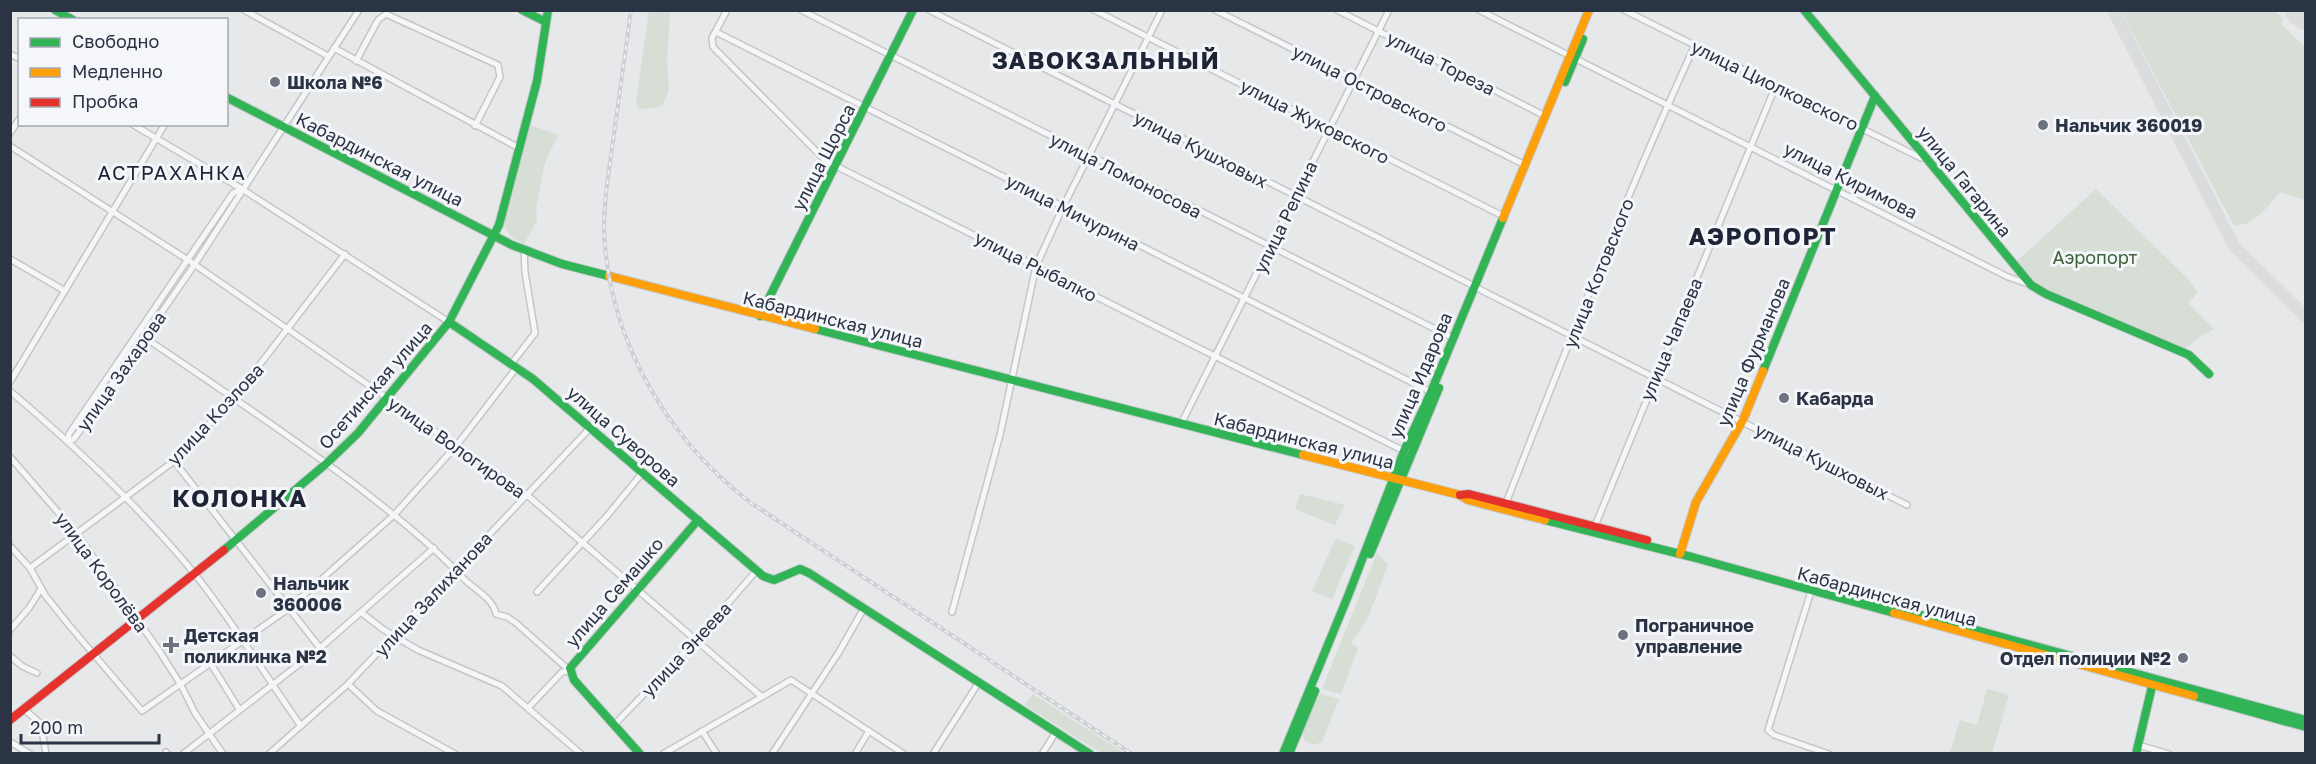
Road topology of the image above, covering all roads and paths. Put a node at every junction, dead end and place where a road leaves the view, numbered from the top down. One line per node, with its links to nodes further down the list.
1 (56, 10): 20 (main road)
2 (244, 10): 27 (street)
3 (359, 10): 26 (street, улица Захарова)
4 (522, 10): 21 (main road)
5 (548, 10): 21 (main road, Осетинская улица)
6 (727, 10): 22 (street)
7 (801, 10): 28 (street, улица Ломоносова)
8 (913, 10): 28 (main road, улица Щорса)
9 (929, 10): 35 (street, улица Кушховых)
10 (1094, 10): 24 (street, улица Жуковского)
11 (1162, 10): 24 (street)
12 (1215, 10): 31 (street, улица Островского)
13 (1336, 10): 23 (street, улица Тореза)
14 (1389, 10): 23 (street, улица Репина)
15 (1479, 10): 29 (street, улица Киримова)
16 (1589, 10): 29 (main road, улица Идарова)
17 (1595, 10): 29 (main road, улица Идарова)
18 (1624, 10): 25 (street, улица Циолковского)
19 (1804, 10): 33 (main road, улица Гагарина)
20 (70, 17)
21 (546, 22): 48 (main road, Осетинская улица)
22 (716, 32): 37 (street, улица Мичурина); 51 (street, улица Рыбалко)
23 (1378, 32): 31 (street, улица Репина); 38 (street, улица Тореза)
24 (1149, 39): 35 (street); 43 (street, улица Жуковского)
25 (1695, 45): 32 (street, улица Циолковского); 36 (street, улица Котовского)
26 (333, 48): 27 (street, улица Захарова); 30 (street)
27 (328, 56): 41 (street, улица Захарова)
28 (890, 56): 37 (main road, улица Щорса); 49 (street, улица Ломоносова)
29 (1572, 57): 36 (street, улица Киримова); 38 (main road, улица Идарова); 68 (main road, улица Идарова)
30 (356, 61): 42 (street); 42 (street)
31 (1354, 80): 43 (street, улица Репина); 52 (street, улица Островского)
32 (1776, 85): 44 (street, улица Циолковского); 47 (street, улица Чапаева)
33 (1875, 96): 44 (main road, улица Фурманова); 50 (main road, улица Гагарина)
34 (228, 98): 41 (main road, Кабардинская улица)
35 (1115, 105): 49 (street); 55 (street, улица Кушховых)
36 (1668, 105): 47 (street, улица Киримова); 74 (street, улица Котовского)
37 (865, 107): 51 (main road, улица Щорса); 56 (street, улица Мичурина)
38 (1545, 116): 52 (main road, улица Идарова)
39 (136, 126): 45 (street, улица Суворова)
40 (164, 126): 45 (street)
41 (283, 126): 53 (street, улица Захарова); 59 (main road, Кабардинская улица)
42 (475, 126): 48 (street)
43 (1329, 128): 55 (street, улица Репина); 58 (street, улица Жуковского)
44 (1862, 128): 50 (street, улица Циолковского); 54 (main road, улица Фурманова)
45 (157, 138): 53 (street, улица Суворова); 57 (street)
46 (10, 146): 57 (street, улица Вологирова)
47 (1750, 146): 54 (street, улица Киримова); 80 (street, улица Чапаева)
48 (519, 148): 59 (main road, Осетинская улица)
49 (1089, 157): 56 (street); 60 (street, улица Ломоносова)
50 (1926, 158): 67 (main road, улица Гагарина)
51 (835, 165): 66 (street, улица Рыбалко); 71 (main road, улица Щорса)
52 (1524, 165): 58 (main road, улица Идарова)
53 (242, 189): 62 (street, улица Суворова); 64 (street, улица Захарова); 65 (street, улица Захарова)
54 (1837, 189): 67 (street, улица Киримова); 87 (main road, улица Фурманова)
55 (1296, 196): 60 (street, улица Репина); 68 (street, улица Кушховых)
56 (1064, 207): 66 (street); 70 (street, улица Мичурина)
57 (113, 211): 64 (street, улица Вологирова); 69 (street)
58 (1503, 216): 68 (main road, улица Идарова)
59 (495, 236): 61 (main road, Кабардинская улица); 72 (main road, Осетинская улица)
60 (1271, 248): 70 (street, улица Репина); 76 (street, улица Ломоносова)
61 (524, 250): 71 (main road, Кабардинская улица); 78 (street)
62 (345, 254): 72 (street, улица Суворова); 73 (street, улица Козлова)
63 (10, 259): 69 (street)
64 (188, 260): 65 (street, улица Вологирова); 90 (street, улица Захарова)
65 (195, 264): 73 (street, улица Вологирова); 75 (street, улица Захарова)
66 (1036, 266): 77 (street, улица Рыбалко); 81 (street)
67 (2031, 285): 79 (main road, улица Киримова)
68 (1477, 287): 74 (street, улица Кушховых); 76 (main road, улица Идарова); 97 (main road, улица Идарова)
69 (65, 291): 82 (street)
70 (1245, 299): 77 (street, улица Репина); 84 (street, улица Мичурина)
71 (760, 316): 81 (main road, Кабардинская улица)
72 (449, 322): 78 (main road, улица Суворова); 86 (main road, Осетинская улица)
73 (289, 328): 85 (street, улица Козлова); 86 (street, улица Вологирова)
74 (1572, 335): 80 (street, улица Кушховых); 101 (street, улица Котовского)
75 (144, 337): 85 (street); 90 (street, улица Захарова)
76 (1453, 338): 84 (main road, улица Идарова)
77 (1215, 357): 88 (street, улица Репина); 92 (street, улица Рыбалко)
78 (515, 365): 89 (main road, улица Суворова); 91 (street)
79 (2209, 374)
80 (1655, 377): 87 (street, улица Кушховых); 105 (street, улица Чапаева)
81 (1012, 381): 88 (main road, Кабардинская улица); 123 (street)
82 (10, 382)
83 (10, 391): 90 (street)
84 (1431, 392): 92 (main road, улица Идарова)
85 (234, 398): 94 (street, улица Козлова); 95 (street)
86 (387, 398): 91 (street, улица Вологирова); 95 (main road, Осетинская улица)
87 (1743, 420): 102 (street, улица Кушховых); 111 (main road, улица Фурманова)
88 (1181, 424): 97 (main road, Кабардинская улица)
89 (591, 427): 96 (main road, улица Суворова); 98 (street, улица Залиханова)
90 (68, 442): 100 (street)
91 (457, 445): 98 (street, улица Вологирова); 103 (street)
92 (1404, 451): 97 (main road, улица Идарова)
93 (10, 456): 106 (street, улица Королёва)
94 (174, 461): 100 (street, улица Козлова); 107 (street)
95 (327, 463): 103 (street); 107 (main road, Осетинская улица)
96 (643, 472): 104 (main road, улица Суворова); 108 (street)
97 (1398, 479): 99 (main road, Кабардинская улица); 172 (main road, улица Идарова); 173 (main road, улица Идарова)
98 (527, 495): 108 (street, улица Вологирова); 113 (street, улица Залиханова)
99 (1460, 495): 101 (main road, Кабардинская улица); 111 (main road, Кабардинская улица)
100 (127, 497): 106 (street, улица Козлова); 115 (street)
101 (1506, 503): 105 (main road, Кабардинская улица)
102 (1907, 505)
103 (394, 515): 110 (street); 121 (street)
104 (698, 520): 114 (main road, улица Суворова); 118 (main road, улица Семашко)
105 (1595, 526): 111 (main road, Кабардинская улица)
106 (77, 534): 112 (street, улица Козлова); 124 (street, улица Королёва)
107 (235, 541): 115 (main road, Осетинская улица); 121 (street)
108 (583, 541): 118 (street, улица Вологирова); 119 (street)
109 (10, 546): 112 (street)
110 (434, 548): 113 (street); 122 (street)
111 (1681, 552): 116 (main road, Кабардинская улица)
112 (30, 568): 117 (street)
113 (456, 569): 126 (street, улица Залиханова); 133 (street)
114 (756, 571): 120 (main road); 127 (street, улица Энеева)
115 (195, 575): 124 (main road, Осетинская улица); 128 (street)
116 (1812, 588): 136 (main road, Кабардинская улица); 174 (street)
117 (41, 589): 125 (street); 130 (street)
118 (637, 589): 127 (street, улица Вологирова); 133 (main road, улица Семашко)
119 (537, 592)
120 (864, 608): 135 (main road); 140 (street)
121 (288, 609): 128 (street); 129 (street)
122 (362, 612): 126 (street); 129 (street)
123 (952, 612)
124 (138, 621): 130 (main road, Осетинская улица); 138 (street, улица Королёва)
125 (10, 630)
126 (393, 636): 137 (street, улица Залиханова); 142 (street)
127 (697, 639): 141 (street, улица Вологирова); 147 (street, улица Энеева)
128 (243, 642): 132 (street); 139 (street)
129 (320, 648): 139 (street)
130 (95, 655): 138 (street); 144 (main road, Осетинская улица)
131 (10, 656): 134 (street)
132 (211, 664): 138 (street); 143 (street)
133 (570, 671): 142 (street, улица Семашко); 147 (main road)
134 (37, 672)
135 (979, 682): 152 (main road); 169 (street)
136 (2153, 682): 146 (main road, Кабардинская улица); 149 (main road, Кабардинская улица); 155 (main road)
137 (348, 684): 148 (street, улица Залиханова); 161 (street)
138 (181, 685): 153 (street, улица Королёва)
139 (273, 686): 143 (street); 148 (street)
140 (811, 693): 141 (street); 151 (street); 166 (street)
141 (761, 696): 150 (street)
142 (528, 708): 162 (street)
143 (239, 709): 153 (street)
144 (25, 710): 145 (main road, Осетинская улица); 157 (street)
145 (10, 720)
146 (2306, 720)
147 (614, 725): 163 (main road)
148 (301, 726): 160 (street, улица Залиханова)
149 (2306, 727)
150 (702, 731): 164 (street); 165 (street)
151 (869, 731): 167 (street); 168 (street)
152 (1056, 732): 170 (street); 171 (main road)
153 (209, 733): 158 (street); 159 (street, улица Королёва)
154 (12, 742): 156 (street)
155 (2137, 749): 175 (street)
156 (30, 753)
157 (46, 753)
158 (183, 753)
159 (224, 753)
160 (269, 753)
161 (455, 753)
162 (582, 753)
163 (640, 753)
164 (663, 753)
165 (717, 753)
166 (772, 753)
167 (855, 753)
168 (904, 753)
169 (933, 753)
170 (1042, 753)
171 (1090, 753)
172 (1283, 753)
173 (1289, 753)
174 (1829, 753)
175 (2169, 753)

